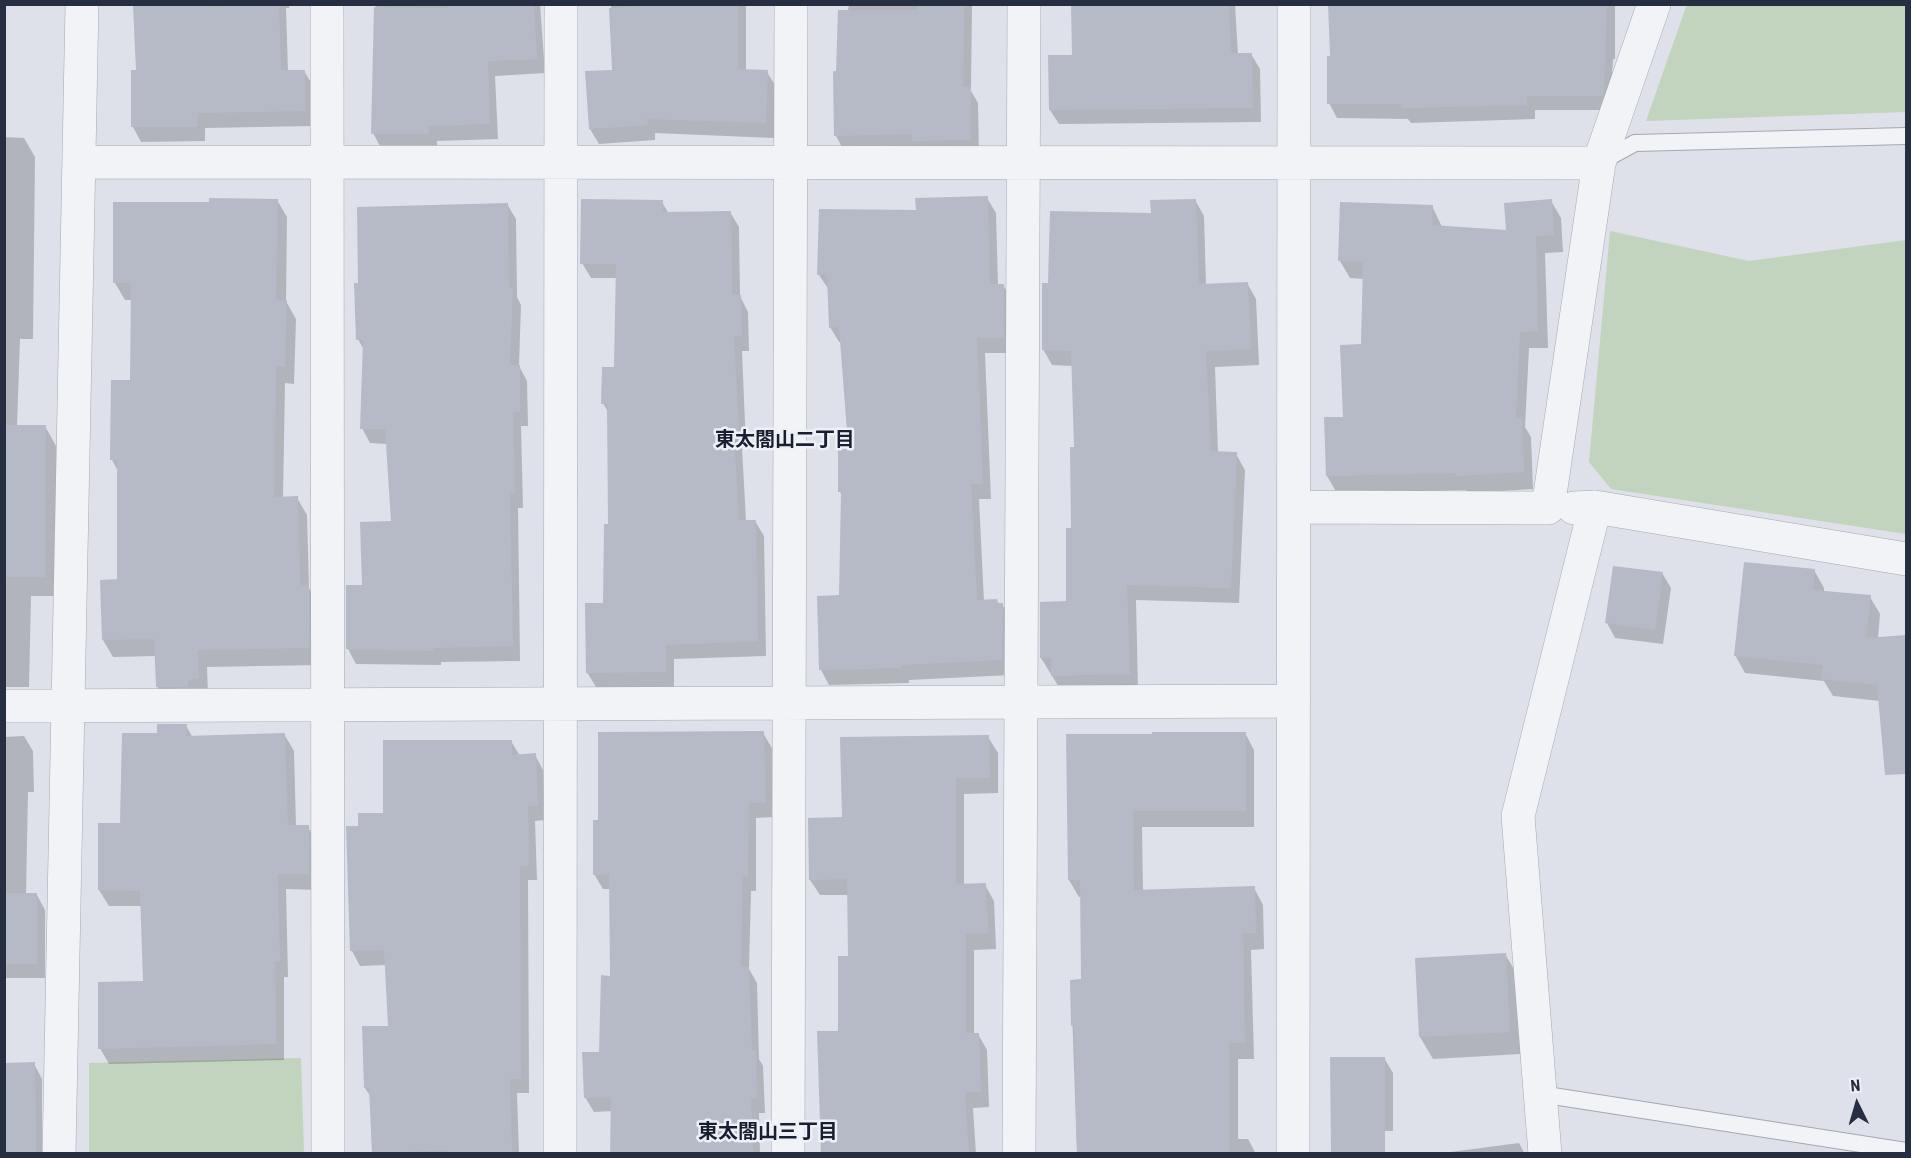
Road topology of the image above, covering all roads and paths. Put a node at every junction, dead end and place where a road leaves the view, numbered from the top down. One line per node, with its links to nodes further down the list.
1 (82, 4): 9 (street)
2 (327, 4): 10 (street)
3 (561, 4): 12 (street)
4 (791, 4): 11 (street)
5 (1024, 4): 13 (street)
6 (1294, 4): 14 (street)
7 (1653, 4): 15 (street)
8 (1906, 136): 15 (lane)
9 (79, 162): 10 (street); 26 (street)
10 (327, 162): 12 (street); 24 (street)
11 (791, 162): 12 (street); 13 (street); 22 (street)
12 (561, 163): 23 (street)
13 (1023, 163): 14 (street); 21 (street)
14 (1294, 163): 15 (street); 16 (street)
15 (1599, 163): 18 (street)
16 (1294, 507): 18 (street); 20 (street)
17 (1594, 507): 18 (street); 19 (street); 27 (street)
18 (1548, 508)
19 (1906, 559)
20 (1294, 700): 21 (street); 34 (street)
21 (1022, 702): 22 (street); 33 (street)
22 (789, 703): 23 (street); 32 (street)
23 (560, 704): 24 (street); 31 (street)
24 (328, 705): 26 (street); 30 (street)
25 (4, 706): 26 (street)
26 (68, 706): 29 (street)
27 (1540, 1094): 28 (lane); 35 (street)
28 (1906, 1150)
29 (59, 1154)
30 (328, 1154)
31 (560, 1154)
32 (788, 1154)
33 (1019, 1154)
34 (1293, 1154)
35 (1545, 1154)

